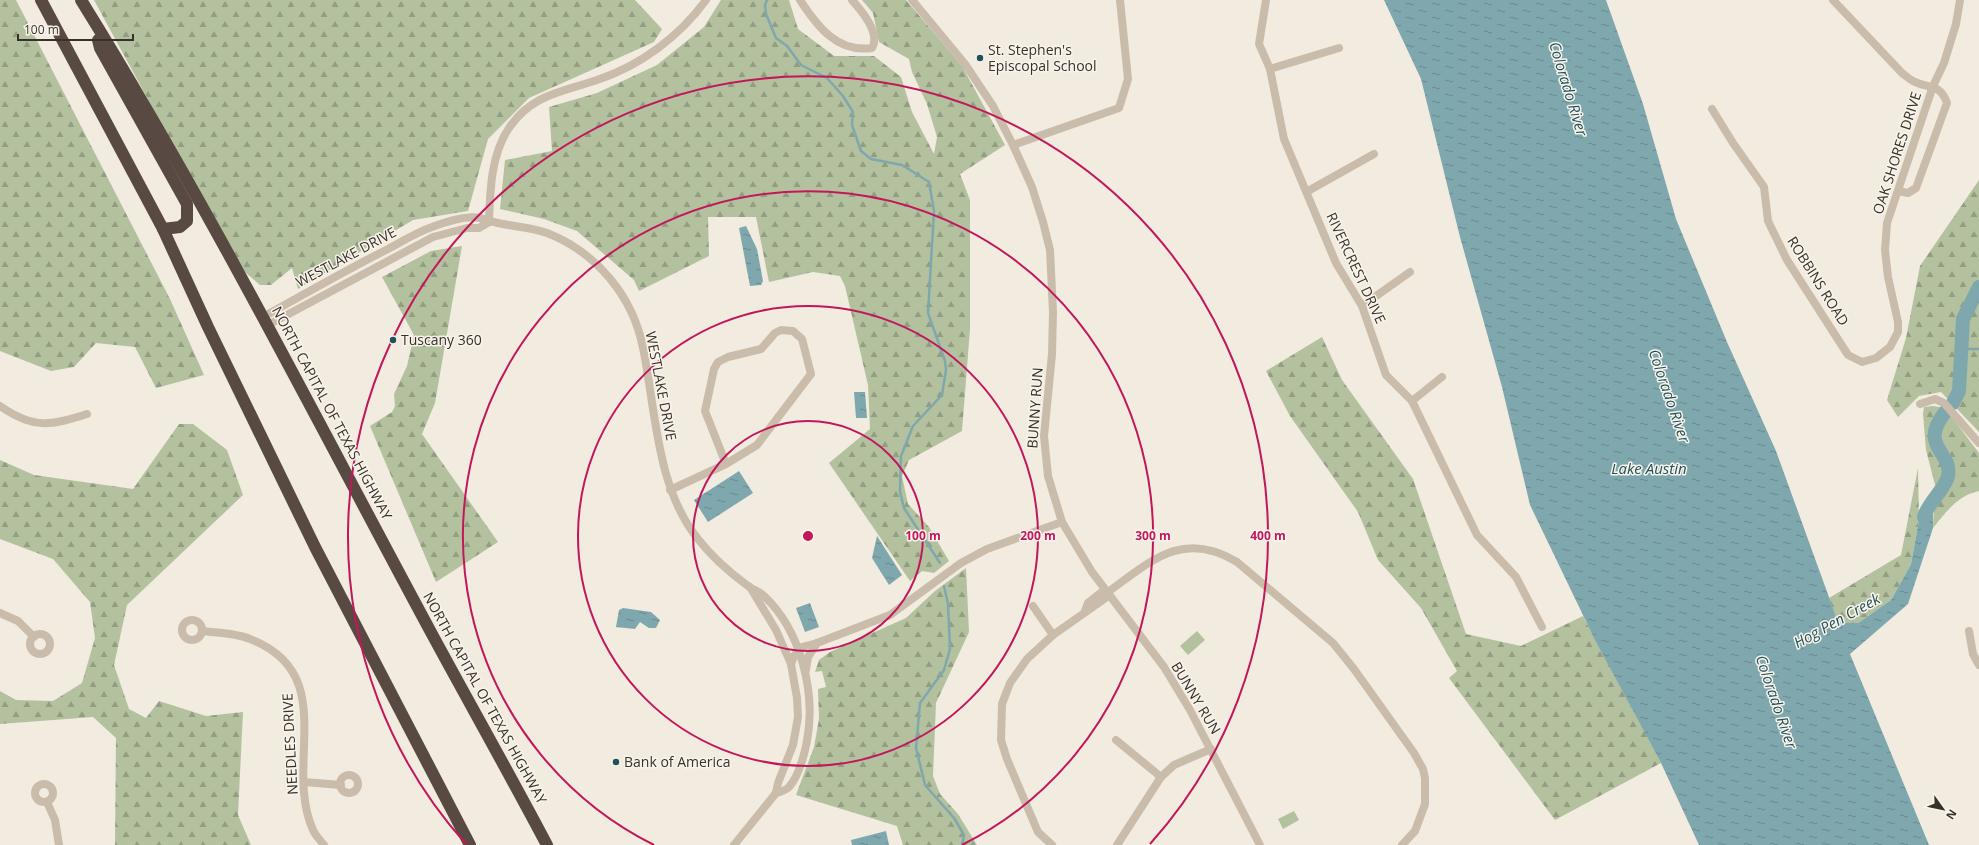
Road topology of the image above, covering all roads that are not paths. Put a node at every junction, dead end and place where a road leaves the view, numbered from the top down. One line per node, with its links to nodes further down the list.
1 (41, 0): 21 (highway)
2 (81, 0): 11 (highway, NORTH CAPITAL OF TEXAS HIGHWAY)
3 (706, 0): 20 (street)
4 (800, 0): 5 (street)
5 (852, 0)
6 (912, 0): 16 (street, BUNNY RUN)
7 (1120, 0): 16 (street)
8 (1266, 0): 13 (street, RIVERCREST DRIVE)
9 (1833, 0): 14 (street)
10 (1960, 0): 14 (street, OAK SHORES DRIVE)
11 (89, 13): 21 (highway); 24 (highway, NORTH CAPITAL OF TEXAS HIGHWAY)
12 (1339, 48): 13 (street)
13 (1270, 69): 18 (street, RIVERCREST DRIVE)
14 (1933, 86): 19 (street, OAK SHORES DRIVE); 19 (street)
15 (1712, 109): 25 (street, ROBBINS ROAD)
16 (1013, 145): 34 (street, BUNNY RUN)
17 (1374, 154): 18 (street)
18 (1308, 192): 23 (street, RIVERCREST DRIVE)
19 (1898, 192): 25 (street, OAK SHORES DRIVE)
20 (489, 222): 24 (street, WESTLAKE DRIVE); 33 (street, WESTLAKE DRIVE)
21 (163, 229): 58 (highway)
22 (1410, 272): 23 (street)
23 (1362, 306): 27 (street, RIVERCREST DRIVE)
24 (266, 321): 59 (highway, NORTH CAPITAL OF TEXAS HIGHWAY)
25 (1876, 358)
26 (1442, 377): 27 (street)
27 (1412, 401): 39 (street, RIVERCREST DRIVE)
28 (1920, 404): 31 (street)
29 (0, 406): 30 (street)
30 (87, 414)
31 (1979, 443)
32 (726, 464): 32 (street); 33 (street)
33 (670, 490): 35 (street, WESTLAKE DRIVE)
34 (1062, 522): 36 (street, BUNNY RUN); 44 (street)
35 (750, 587): 45 (street, WESTLAKE DRIVE); 46 (street, WESTLAKE DRIVE)
36 (1108, 592): 42 (street); 50 (street, BUNNY RUN); 64 (street)
37 (1033, 606): 42 (street)
38 (0, 613): 43 (street)
39 (1542, 627)
40 (202, 631): 52 (street, NEEDLES DRIVE)
41 (1969, 631): 47 (street)
42 (1053, 635): 61 (street)
43 (34, 637)
44 (817, 643): 45 (street); 48 (street)
45 (798, 650): 46 (street); 48 (street, WESTLAKE DRIVE)
46 (791, 664): 54 (street, WESTLAKE DRIVE)
47 (1979, 665)
48 (806, 672): 54 (street, WESTLAKE DRIVE)
49 (1116, 740): 51 (street)
50 (1211, 749): 51 (street); 63 (street, BUNNY RUN)
51 (1161, 777): 62 (street)
52 (304, 782): 53 (street); 57 (street, NEEDLES DRIVE)
53 (341, 785)
54 (776, 793): 60 (street, WESTLAKE DRIVE)
55 (47, 802): 56 (street)
56 (59, 845)
57 (324, 845)
58 (470, 845)
59 (547, 845)
60 (734, 845)
61 (1052, 845)
62 (1117, 845)
63 (1260, 845)
64 (1402, 845)

